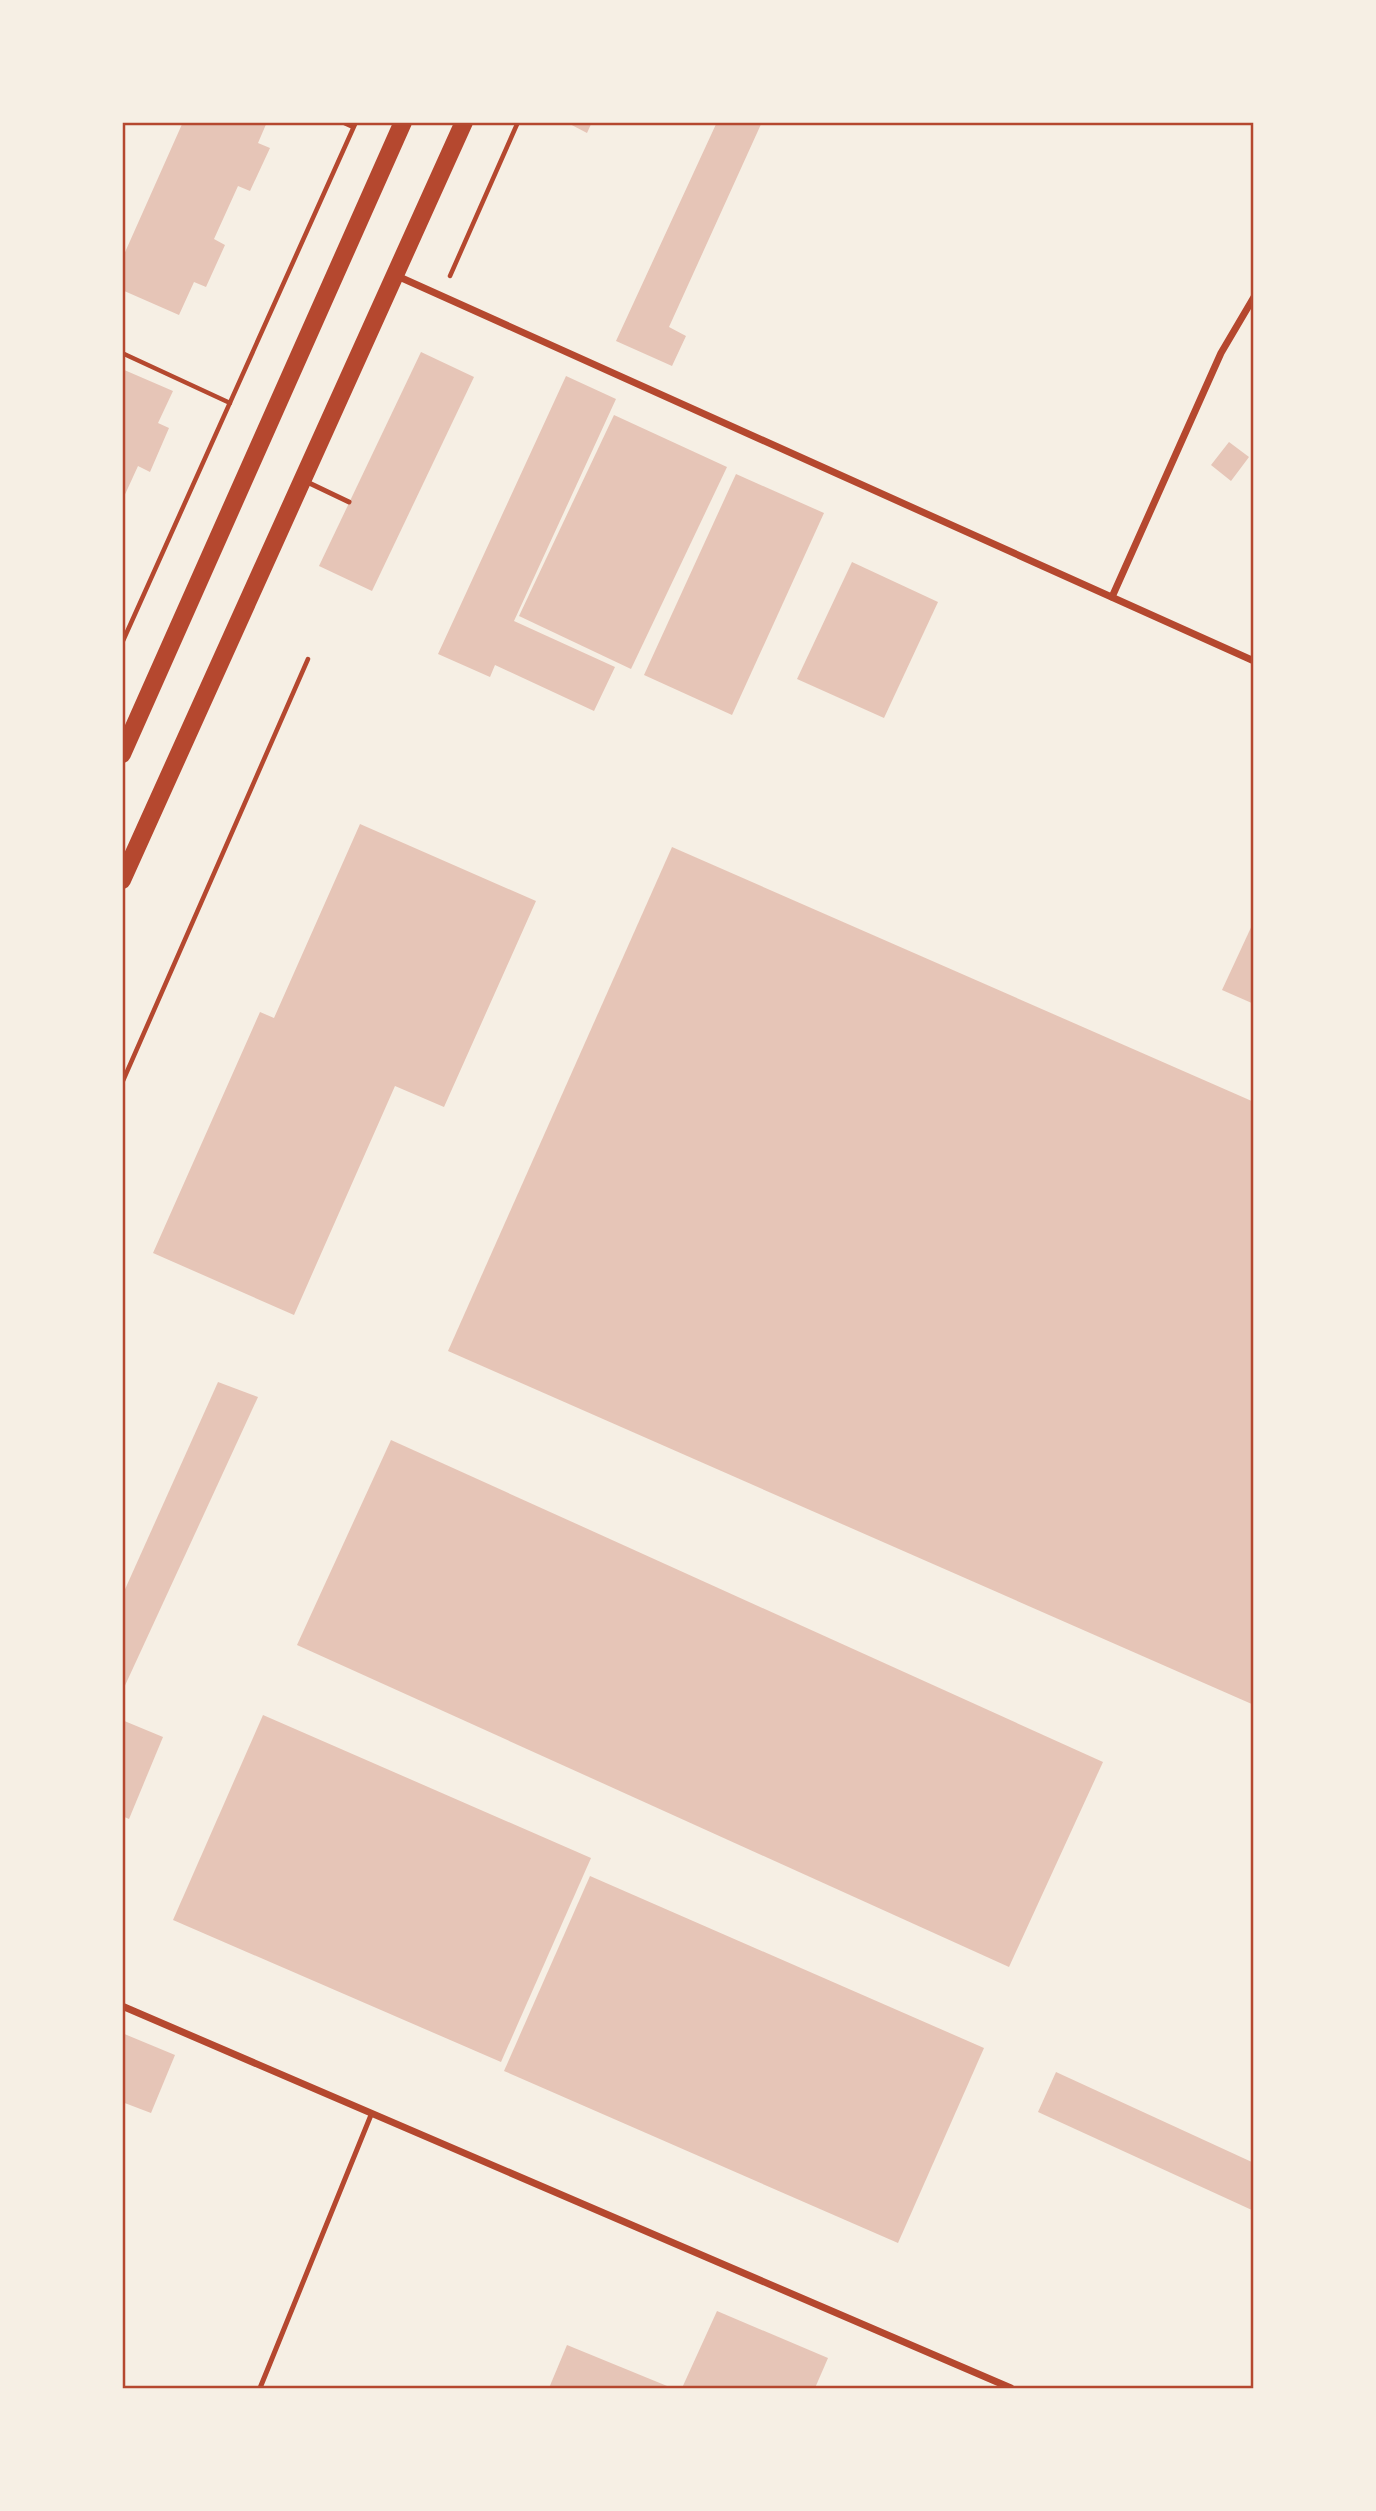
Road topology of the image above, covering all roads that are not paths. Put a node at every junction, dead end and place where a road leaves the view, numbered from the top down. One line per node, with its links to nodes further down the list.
1 (403, 122): 9 (main road)
2 (464, 122): 3 (main road)
3 (394, 274): 5 (main road); 7 (street)
4 (1254, 297): 7 (street)
5 (302, 480): 6 (lane); 10 (main road)
6 (349, 502)
7 (1112, 597): 8 (street)
8 (1254, 660)
9 (122, 754)
10 (122, 880)
11 (122, 2006): 12 (street)
12 (371, 2115): 13 (lane); 14 (street)
13 (260, 2389)
14 (1011, 2389)

